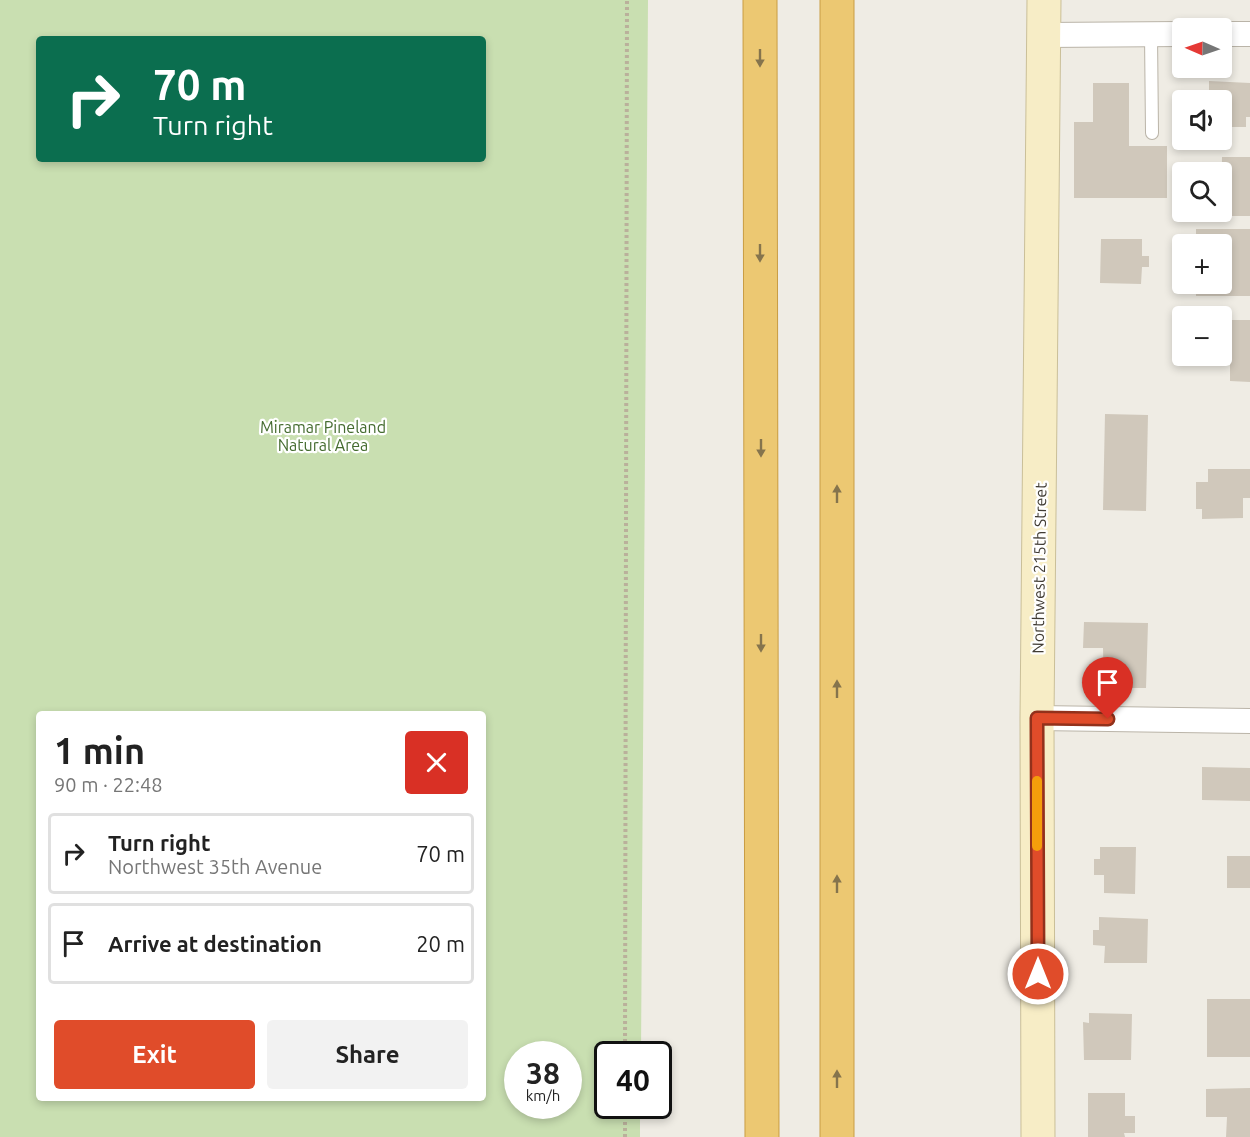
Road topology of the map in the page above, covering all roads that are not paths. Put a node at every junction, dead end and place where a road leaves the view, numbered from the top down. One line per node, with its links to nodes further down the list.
1 (760, 0): 12 (highway, one-way to 12)
2 (837, 0): 13 (highway, one-way to 2)
3 (1044, 0): 8 (street, Northwest 215th Street)
4 (1150, 34): 5 (street); 8 (street); 9 (lane)
5 (1172, 34)
6 (1232, 34): 7 (street)
7 (1250, 34)
8 (1044, 35): 10 (street, Northwest 215th Street)
9 (1152, 133)
10 (1037, 718): 11 (street); 14 (street, Northwest 215th Street)
11 (1250, 721)
12 (762, 1137)
13 (837, 1137)
14 (1038, 1137)

